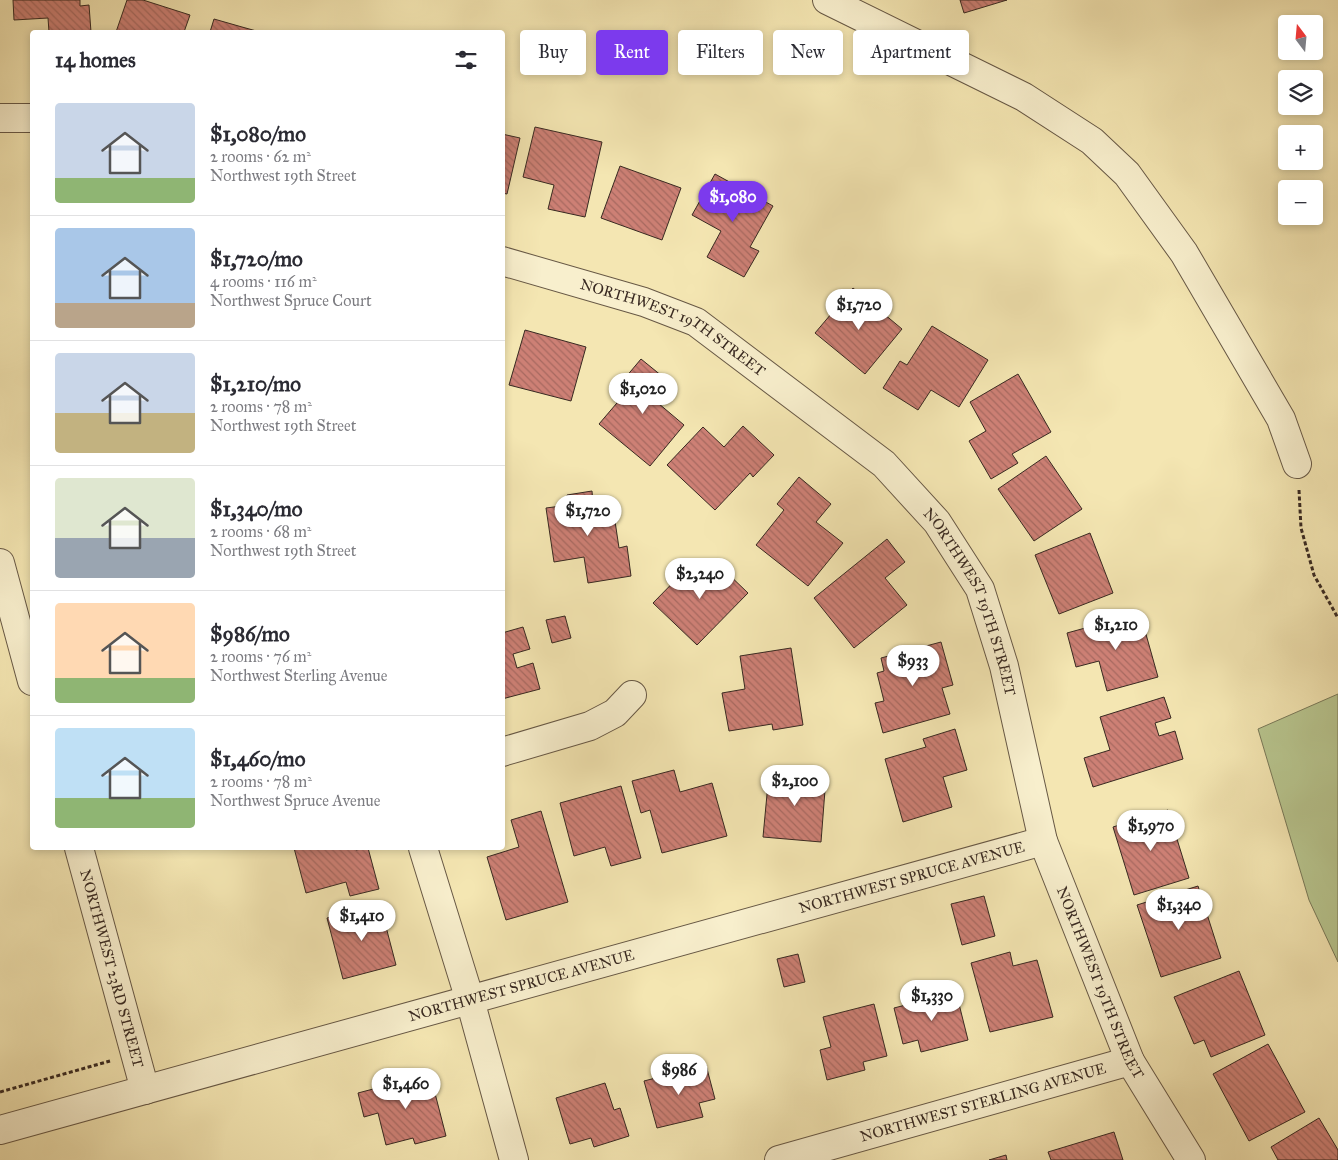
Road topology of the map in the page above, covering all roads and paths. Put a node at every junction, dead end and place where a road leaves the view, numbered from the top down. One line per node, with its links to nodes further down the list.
1 (827, 0): 5 (street)
2 (0, 118): 3 (street)
3 (30, 118)
4 (505, 262): 11 (street, NORTHWEST 19TH STREET)
5 (1297, 464): 7 (path)
6 (0, 564): 8 (street)
7 (1338, 618)
8 (30, 674)
9 (632, 695): 10 (street)
10 (505, 751)
11 (1044, 841): 14 (street, NORTHWEST SPRUCE AVENUE); 16 (street, NORTHWEST 19TH STREET)
12 (79, 850): 15 (street, NORTHWEST 23RD STREET)
13 (425, 850): 14 (street)
14 (470, 1000): 17 (street, NORTHWEST SPRUCE AVENUE); 20 (street)
15 (136, 1054): 17 (street, NORTHWEST 23RD STREET); 18 (path)
16 (1130, 1061): 21 (street, NORTHWEST STERLING AVENUE); 22 (street, NORTHWEST 19TH STREET)
17 (146, 1090): 19 (street, NORTHWEST SPRUCE AVENUE)
18 (0, 1092)
19 (0, 1130)
20 (514, 1160)
21 (779, 1160)
22 (1191, 1160)

